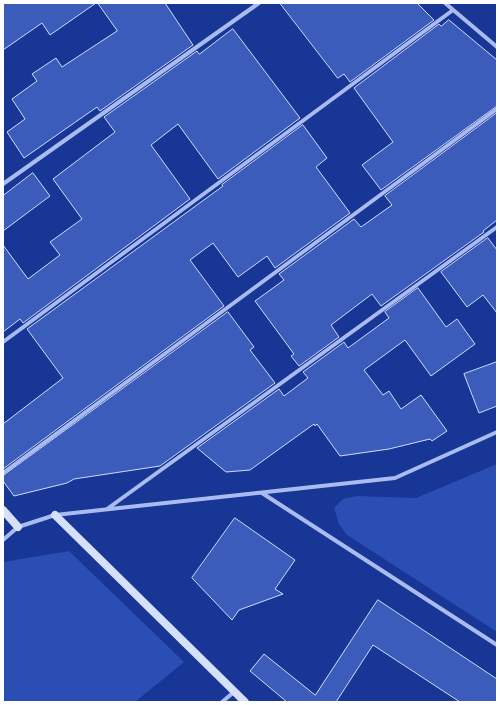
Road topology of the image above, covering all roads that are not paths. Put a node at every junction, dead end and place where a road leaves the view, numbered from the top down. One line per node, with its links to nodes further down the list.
1 (259, 3): 6 (street)
2 (445, 3): 3 (street)
3 (453, 10): 4 (street); 8 (street)
4 (497, 47)
5 (497, 109): 10 (street)
6 (3, 184)
7 (497, 227): 13 (street)
8 (3, 342)
9 (497, 432): 11 (street)
10 (3, 473)
11 (262, 493): 13 (street); 17 (street)
12 (3, 510): 15 (street)
13 (105, 510): 14 (street)
14 (55, 516): 15 (street); 18 (street)
15 (18, 527): 16 (street)
16 (3, 540)
17 (497, 645)
18 (234, 692): 19 (street); 20 (street)
19 (222, 702)
20 (245, 702)

